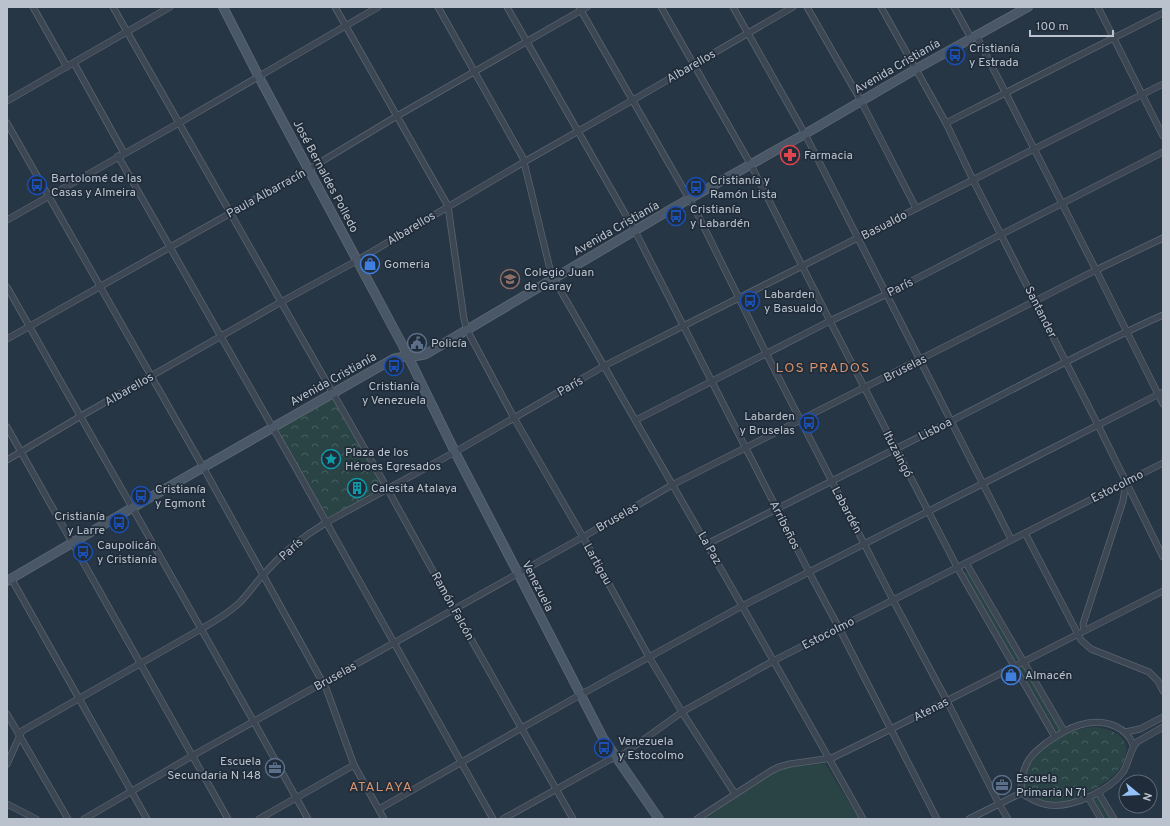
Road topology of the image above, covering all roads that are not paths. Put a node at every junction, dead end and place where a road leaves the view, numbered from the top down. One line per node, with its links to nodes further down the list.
1 (33, 7): 28 (street)
2 (113, 7): 21 (street, Ramón Falcón)
3 (170, 7): 21 (street)
4 (223, 7): 31 (main road, José Bernaldes Polledo)
5 (335, 7): 20 (street)
6 (378, 7): 20 (street)
7 (438, 7): 30 (street, La Paz)
8 (507, 7): 25 (street, Arribeños)
9 (586, 7): 18 (street, Paula Albarracín)
10 (661, 7): 27 (street, Ituzaingó)
11 (733, 7): 22 (street)
12 (793, 7): 22 (street, Albarellos)
13 (807, 7): 36 (street)
14 (881, 7): 29 (street, Santander)
15 (954, 7): 23 (street)
16 (1028, 7): 23 (main road, Avenida Cristianía)
17 (1098, 7): 24 (street)
18 (580, 9): 25 (street, Paula Albarracín); 35 (street, Labardén)
19 (1163, 13): 24 (street)
20 (345, 26): 31 (street); 38 (street)
21 (127, 32): 26 (street); 40 (street, Ramón Falcón)
22 (748, 33): 27 (street, Albarellos); 43 (street)
23 (973, 36): 29 (main road, Avenida Cristianía); 33 (street)
24 (1114, 38): 33 (street); 34 (street)
25 (526, 42): 30 (street, Paula Albarracín); 42 (street, Arribeños)
26 (74, 63): 28 (street); 47 (street)
27 (694, 65): 35 (street, Albarellos); 50 (street, Ituzaingó)
28 (67, 67): 37 (street)
29 (916, 69): 36 (main road, Avenida Cristianía); 41 (street, Santander)
30 (474, 72): 38 (street, Paula Albarracín); 49 (street, La Paz)
31 (259, 77): 40 (street); 51 (main road, José Bernaldes Polledo)
32 (1163, 84): 34 (street, Basualdo)
33 (1006, 93): 41 (street); 45 (street)
34 (1143, 94): 44 (street); 45 (street, Basualdo)
35 (633, 100): 42 (street, Albarellos); 54 (street, Labardén)
36 (861, 100): 43 (main road, Avenida Cristianía); 57 (street)
37 (7, 101)
38 (397, 116): 51 (street, Paula Albarracín); 56 (street)
39 (7, 123): 53 (street)
40 (178, 123): 47 (street); 58 (street, Ramón Falcón)
41 (946, 123): 52 (street, Santander)
42 (578, 131): 49 (street, Albarellos); 60 (street, Arribeños)
43 (805, 134): 50 (main road, Avenida Cristianía); 62 (street)
44 (1163, 136)
45 (1034, 148): 52 (street, Basualdo); 55 (street)
46 (1163, 152): 55 (street, París)
47 (124, 153): 48 (street)
48 (118, 156): 53 (street); 64 (street)
49 (524, 162): 56 (street, Albarellos); 68 (street, La Paz)
50 (751, 165): 54 (main road, Avenida Cristianía); 66 (street, Ituzaingó)
51 (309, 169): 58 (street, Paula Albarracín); 65 (main road, José Bernaldes Polledo)
52 (973, 180): 57 (street, Basualdo); 61 (street, Santander)
53 (49, 196): 59 (street); 69 (street)
54 (690, 200): 60 (main road, Avenida Cristianía); 72 (street, Labardén)
55 (1062, 203): 61 (street, París); 67 (street)
56 (448, 206): 65 (street, Albarellos); 79 (street, Lartigau)
57 (916, 208): 62 (street, Basualdo)
58 (230, 213): 64 (street, Paula Albarracín); 73 (street, Ramón Falcón)
59 (7, 220)
60 (635, 231): 68 (main road, Avenida Cristianía); 77 (street, Arribeños)
61 (1002, 234): 71 (street, París); 74 (street, Santander)
62 (859, 238): 66 (street, Basualdo); 71 (street)
63 (1163, 238): 67 (street, Bruselas)
64 (170, 247): 69 (street, Paula Albarracín); 81 (street)
65 (358, 260): 73 (street, Albarellos); 84 (main road, José Bernaldes Polledo)
66 (802, 266): 72 (street, Basualdo); 76 (street, Ituzaingó)
67 (1096, 270): 74 (street, Bruselas); 80 (street)
68 (554, 279): 79 (main road, Avenida Cristianía); 87 (street, La Paz)
69 (100, 286): 78 (street, Paula Albarracín); 88 (street)
70 (7, 288): 78 (street)
71 (887, 294): 76 (street, París); 85 (street)
72 (738, 298): 77 (street, Basualdo); 83 (street, Labardén)
73 (281, 302): 81 (street, Albarellos); 91 (street, Ramón Falcón)
74 (1035, 302): 85 (street, Bruselas); 86 (street, Santander)
75 (1163, 315): 80 (street, Lisboa)
76 (830, 321): 83 (street, París); 90 (street, Ituzaingó)
77 (683, 325): 87 (street, Basualdo); 89 (street, Arribeños)
78 (29, 326): 82 (street, Paula Albarracín); 94 (street)
79 (467, 330): 84 (main road, Avenida Cristianía); 95 (street, Lartigau)
80 (1127, 331): 86 (street, Lisboa); 92 (street)
81 (221, 336): 88 (street, Albarellos); 101 (street)
82 (7, 339)
83 (766, 353): 89 (street, París); 97 (street, Labardén)
84 (408, 356): 91 (main road, Avenida Cristianía); 105 (main road, Venezuela)
85 (920, 360): 90 (street, Bruselas); 98 (street)
86 (1066, 362): 98 (street, Lisboa); 99 (street, Santander)
87 (604, 366): 95 (street, París); 96 (street, La Paz)
88 (151, 376): 94 (street, Albarellos); 108 (street)
89 (712, 381): 96 (street, París); 102 (street, Arribeños)
90 (865, 388): 97 (street, Bruselas); 103 (street, Ituzaingó)
91 (333, 393): 101 (main road, Avenida Cristianía); 113 (street, Ramón Falcón)
92 (1161, 393): 93 (street); 99 (street)
93 (1163, 404)
94 (81, 416): 104 (street, Albarellos); 116 (street)
95 (514, 418): 105 (street, París); 121 (street, Lartigau)
96 (636, 420): 112 (street, La Paz)
97 (801, 420): 102 (street, Bruselas); 109 (street, Labardén)
98 (951, 421): 103 (street, Lisboa); 111 (street)
99 (1098, 425): 110 (street, Santander); 111 (street)
100 (7, 427): 104 (street)
101 (273, 427): 108 (main road, Avenida Cristianía); 119 (street)
102 (746, 448): 112 (street, Bruselas); 117 (street, Arribeños)
103 (896, 448): 109 (street, Lisboa); 118 (street, Ituzaingó)
104 (21, 452): 106 (street, Albarellos); 123 (street)
105 (455, 452): 113 (street, París); 130 (main road, Venezuela)
106 (7, 460)
107 (1163, 462): 110 (street, Estocolmo)
108 (203, 468): 116 (main road, Avenida Cristianía); 131 (street)
109 (832, 481): 117 (street, Lisboa); 125 (street, Labardén)
110 (1126, 481): 114 (street, Santander); 115 (street); 120 (street, Estocolmo)
111 (983, 484): 118 (street); 122 (street)
112 (672, 485): 121 (street, Bruselas); 124 (street, La Paz)
113 (387, 488): 119 (street, París); 136 (street, Ramón Falcón)
114 (1133, 497): 115 (street); 126 (street, Santander)
115 (1123, 500): 139 (street)
116 (132, 508): 123 (main road, Avenida Cristianía); 138 (street)
117 (777, 509): 124 (street, Lisboa); 129 (street, Arribeños)
118 (928, 512): 125 (street); 128 (street, Ituzaingó)
119 (327, 522): 131 (street, París); 141 (street)
120 (1025, 532): 122 (street, Estocolmo); 140 (street)
121 (583, 537): 130 (street, Bruselas); 142 (street, Lartigau)
122 (1011, 539): 127 (street, Estocolmo)
123 (72, 543): 132 (main road, Avenida Cristianía); 145 (street)
124 (707, 544): 135 (street, La Paz)
125 (865, 544): 129 (street); 134 (street, Labardén)
126 (1163, 557)
127 (966, 563): 128 (street, Estocolmo); 144 (street)
128 (957, 567): 134 (street, Estocolmo); 146 (street, Ituzaingó)
129 (809, 572): 135 (street); 137 (street, Arribeños)
130 (518, 573): 136 (street, Bruselas); 149 (main road, Venezuela)
131 (263, 575): 138 (street, París); 147 (street)
132 (9, 579): 150 (street)
133 (1163, 591): 139 (street, Atenas)
134 (893, 600): 137 (street, Estocolmo); 151 (street, Labardén)
135 (742, 606): 142 (street); 143 (street, La Paz)
136 (454, 609): 141 (street, Bruselas); 157 (street, Ramón Falcón)
137 (839, 628): 143 (street, Estocolmo); 158 (street, Arribeños)
138 (201, 629): 145 (street, París); 155 (street)
139 (1084, 630): 140 (street, Atenas)
140 (1077, 634): 144 (street, Atenas); 148 (street)
141 (394, 643): 147 (street, Bruselas); 167 (street)
142 (649, 657): 149 (street); 152 (street, Lartigau)
143 (773, 661): 152 (street, Estocolmo); 166 (street, La Paz)
144 (1023, 662): 146 (street, Atenas); 159 (street)
145 (140, 663): 150 (street, París); 164 (street)
146 (1015, 666): 151 (street, Atenas); 162 (street, Ituzaingó)
147 (323, 683): 155 (street, Bruselas); 169 (street)
148 (1163, 691)
149 (580, 695): 157 (street); 165 (main road, Venezuela)
150 (79, 698): 161 (street, París); 171 (street)
151 (947, 701): 158 (street, Atenas); 178 (street, Labardén)
152 (682, 712): 165 (street, Estocolmo); 174 (street, Lartigau)
153 (7, 714): 161 (street)
154 (1163, 717): 160 (street)
155 (254, 722): 164 (street, Bruselas); 176 (street)
156 (1163, 727): 163 (street)
157 (522, 729): 167 (street); 170 (street, Ramón Falcón)
158 (891, 730): 166 (street, Atenas); 194 (street, Arribeños)
159 (1064, 731): 160 (street); 162 (street)
160 (1126, 732): 163 (street)
161 (20, 736): 168 (street, París); 181 (street)
162 (1055, 737): 173 (street)
163 (1134, 745): 172 (street)
164 (192, 756): 171 (street, Bruselas); 184 (street)
165 (615, 758): 170 (street, Estocolmo); 191 (main road, Venezuela)
166 (830, 759): 174 (street, Atenas); 193 (street, La Paz)
167 (461, 763): 179 (street); 188 (street)
168 (7, 764)
169 (354, 765): 176 (street); 179 (street)
170 (557, 789): 189 (street, Estocolmo); 190 (street, Ramón Falcón)
171 (131, 792): 182 (street, Bruselas); 183 (street)
172 (1098, 792): 175 (street); 198 (street)
173 (1021, 793): 175 (street); 178 (street)
174 (735, 794): 192 (street, Atenas)
175 (1088, 797): 197 (street)
176 (296, 798): 185 (street); 186 (street)
177 (7, 804): 180 (street)
178 (999, 804): 195 (street); 196 (street, Labardén)
179 (379, 809): 187 (street)
180 (36, 819)
181 (68, 819)
182 (84, 819)
183 (147, 819)
184 (228, 819)
185 (259, 819)
186 (308, 819)
187 (384, 819)
188 (493, 819)
189 (503, 819)
190 (574, 819)
191 (659, 819)
192 (697, 819)
193 (863, 819)
194 (937, 819)
195 (969, 819)
196 (1008, 819)
197 (1101, 819)
198 (1114, 819)

